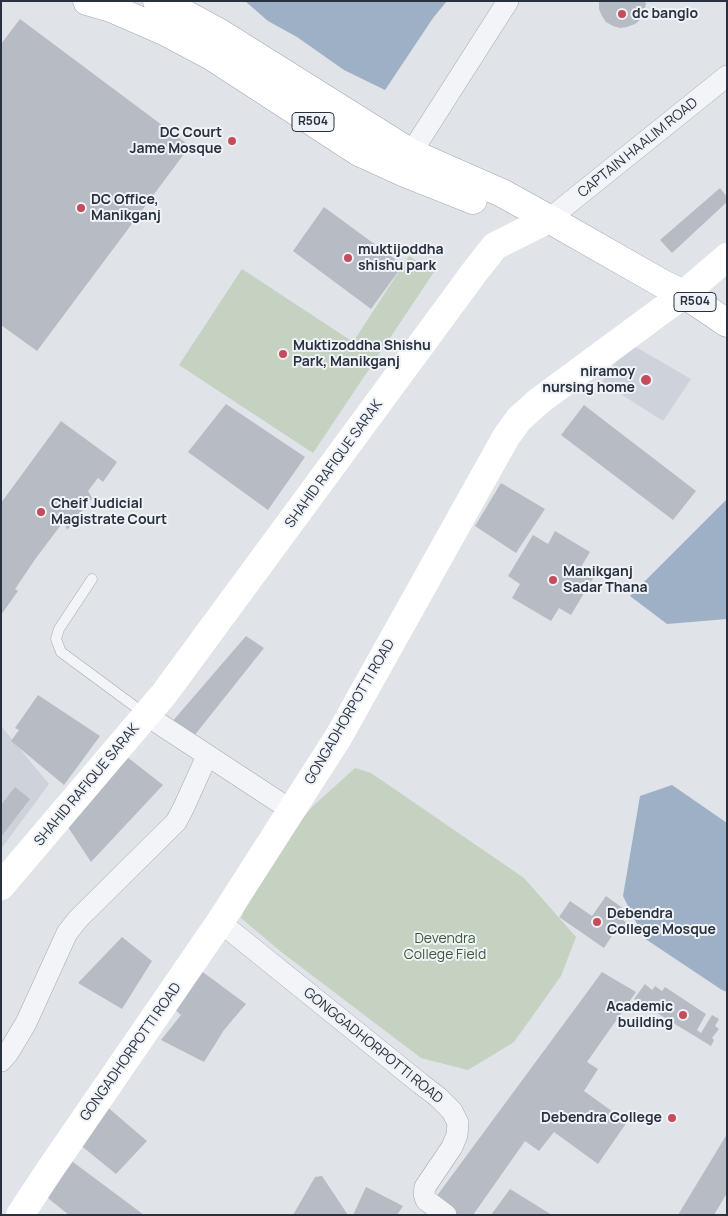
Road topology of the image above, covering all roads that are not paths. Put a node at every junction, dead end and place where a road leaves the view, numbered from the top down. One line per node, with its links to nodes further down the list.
1 (87, 1): 6 (street, R504)
2 (157, 1): 5 (street, R504)
3 (508, 1): 5 (street)
4 (727, 76): 6 (street, CAPTAIN HAALIM ROAD)
5 (411, 153): 6 (street, R504)
6 (556, 222): 8 (street, R504); 11 (street, SHAHID RAFIQUE SARAK)
7 (727, 257): 8 (street, GONGADHORPOTTI ROAD)
8 (673, 289): 9 (street, R504); 13 (street, GONGADHORPOTTI ROAD)
9 (727, 323)
10 (92, 578): 11 (lane)
11 (146, 715): 12 (street); 14 (street, SHAHID RAFIQUE SARAK)
12 (212, 759): 13 (street); 16 (street)
13 (285, 806): 15 (street, GONGADHORPOTTI ROAD)
14 (1, 886)
15 (220, 922): 17 (street, GONGADHORPOTTI ROAD); 18 (street, GONGGADHORPOTTI ROAD)
16 (1, 1061)
17 (20, 1215)
18 (446, 1215)

